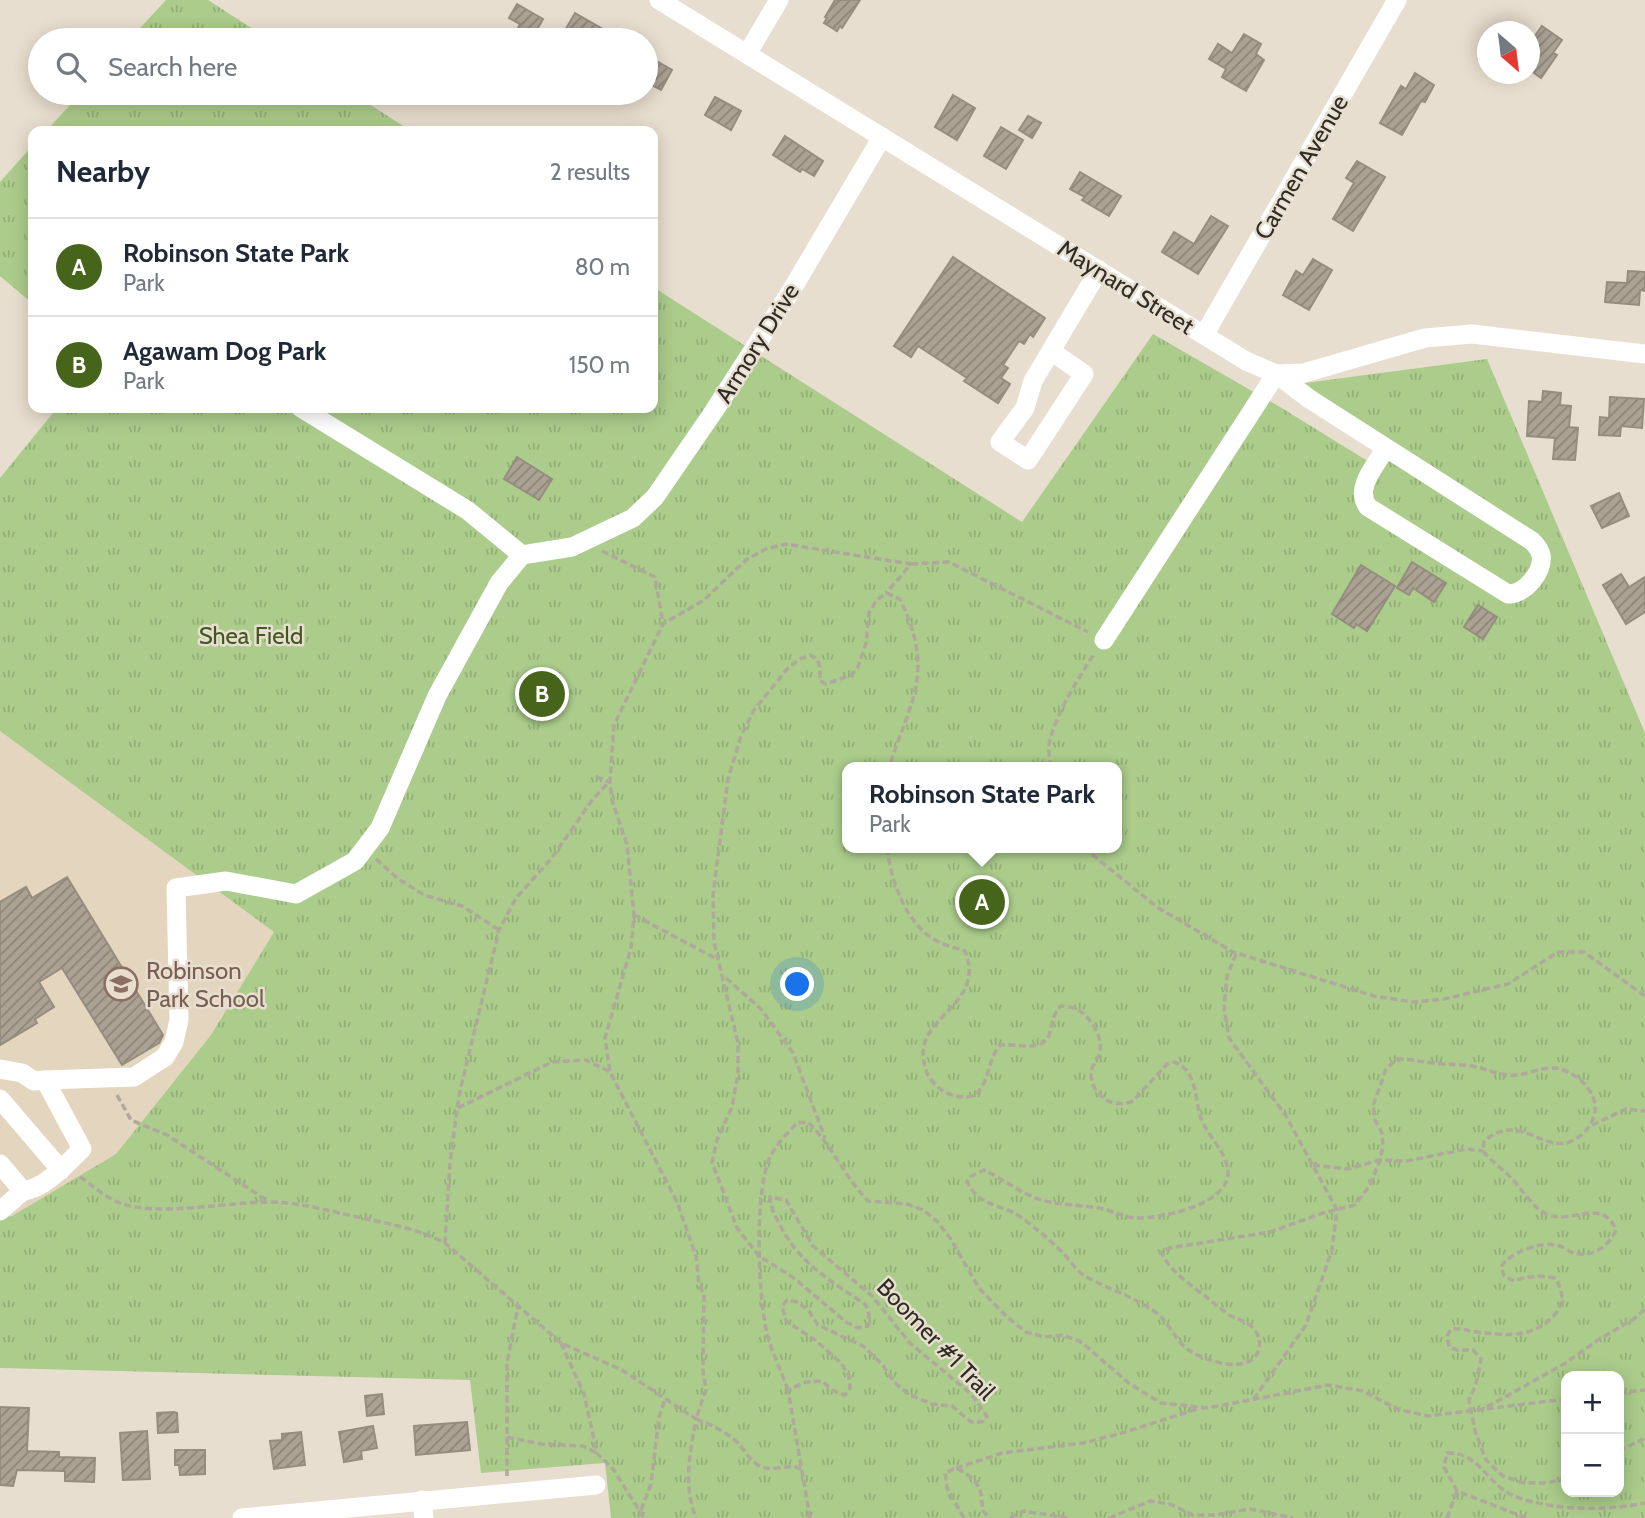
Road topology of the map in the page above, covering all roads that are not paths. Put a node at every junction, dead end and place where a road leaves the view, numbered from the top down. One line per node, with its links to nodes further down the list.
1 (659, 0): 4 (street, Maynard Street)
2 (779, 0): 4 (street)
3 (1398, 0): 7 (street, Carmen Avenue)
4 (747, 54): 5 (street, Maynard Street)
5 (882, 137): 6 (street, Maynard Street); 13 (street, Armory Drive)
6 (1099, 270): 7 (street, Maynard Street); 8 (street)
7 (1204, 335): 10 (street, Maynard Street)
8 (1051, 351): 8 (street)
9 (1645, 354): 10 (street, Maynard Street)
10 (1276, 374): 12 (street); 14 (street)
11 (309, 413): 13 (street)
12 (1387, 448): 12 (street)
13 (522, 555): 16 (street)
14 (1104, 640)
15 (0, 1069): 16 (street)
16 (45, 1080): 19 (street)
17 (0, 1099): 19 (street)
18 (0, 1164): 20 (street)
19 (61, 1170): 20 (street)
20 (23, 1192): 21 (street)
21 (0, 1211)
22 (596, 1485): 23 (street)
23 (423, 1509): 24 (street)
24 (242, 1518)

